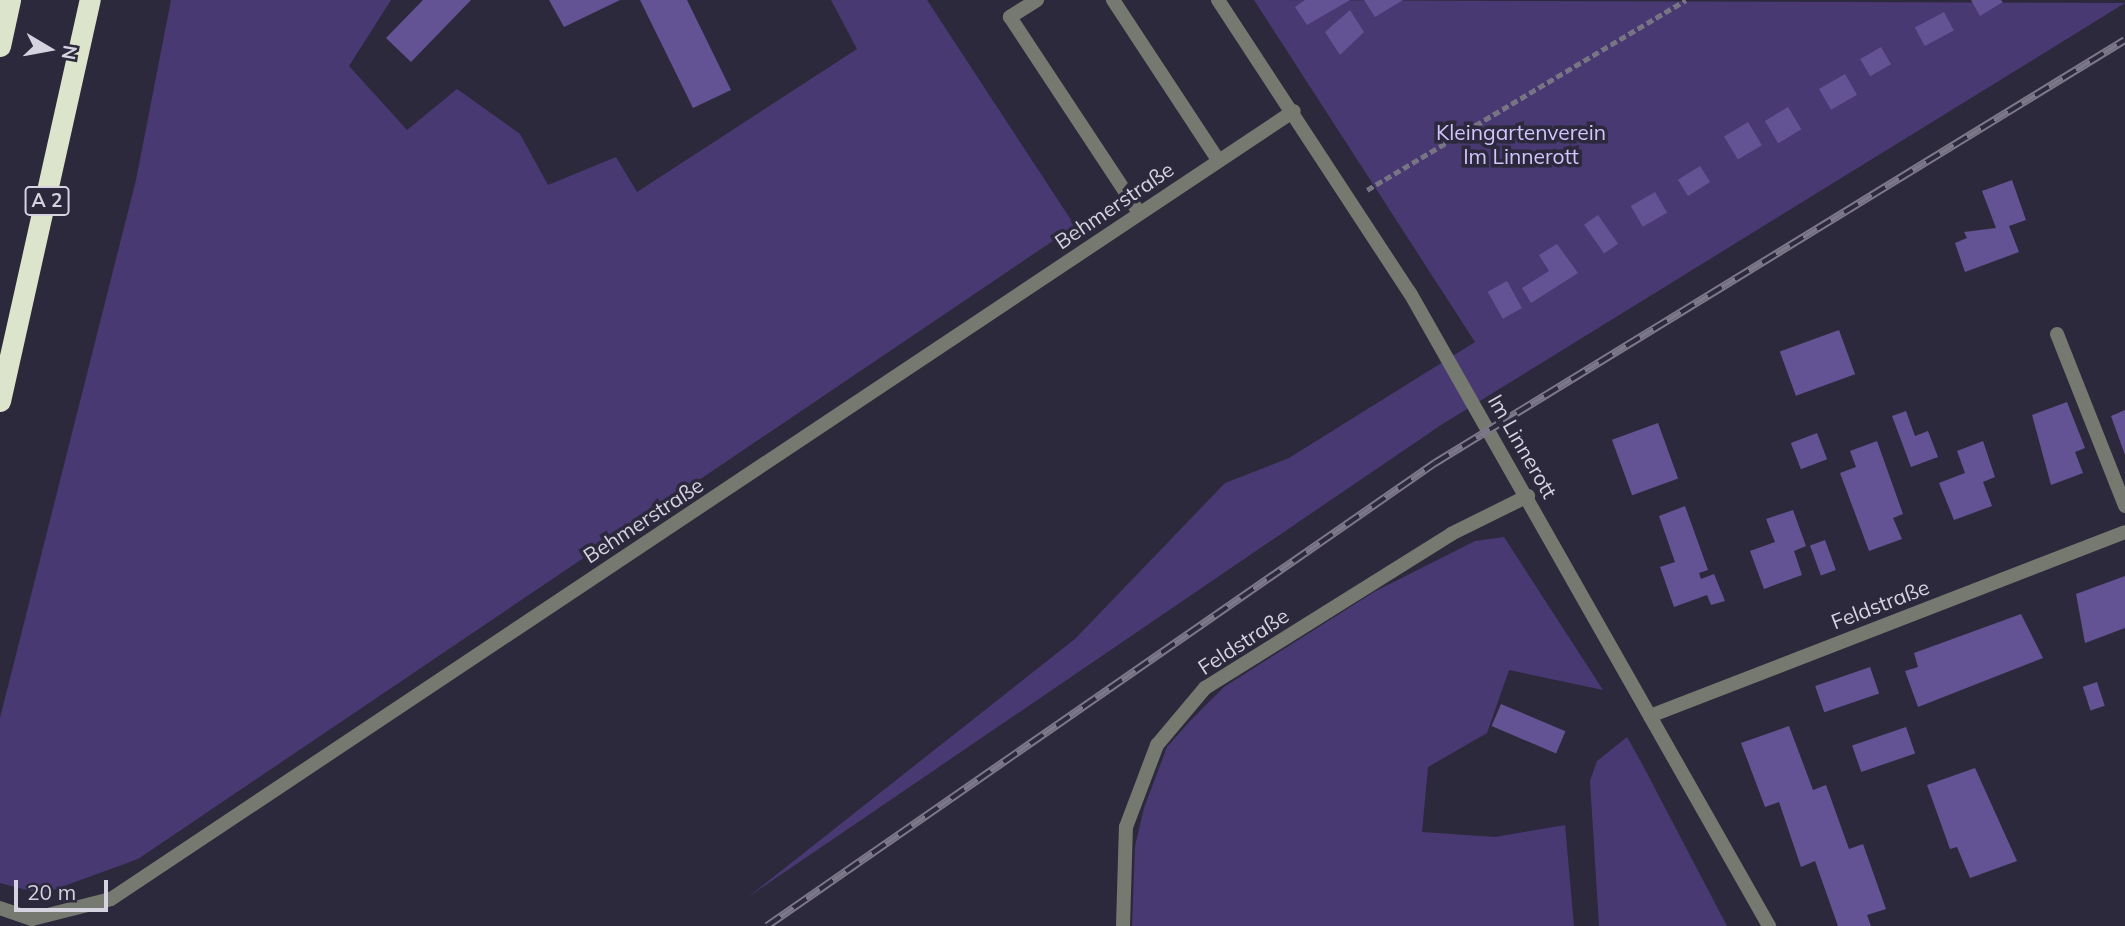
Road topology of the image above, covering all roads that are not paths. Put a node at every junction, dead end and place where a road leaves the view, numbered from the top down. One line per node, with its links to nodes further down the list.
1 (10, 0): 6 (highway)
2 (90, 0): 11 (highway, A 2)
3 (1037, 0): 9 (street)
4 (1112, 0): 8 (street)
5 (1219, 0): 7 (street, Im Linnerott)
6 (0, 46)
7 (1294, 111): 8 (street, Behmerstraße); 12 (street, Im Linnerott)
8 (1218, 160): 9 (street, Behmerstraße)
9 (1139, 213): 16 (street, Behmerstraße)
10 (2057, 334): 13 (street)
11 (0, 401)
12 (1528, 496): 15 (street, Im Linnerott); 17 (street, Feldstraße)
13 (2125, 506)
14 (2125, 532): 15 (street, Feldstraße)
15 (1650, 716): 18 (street, Im Linnerott)
16 (0, 908)
17 (1122, 926)
18 (1769, 926)

